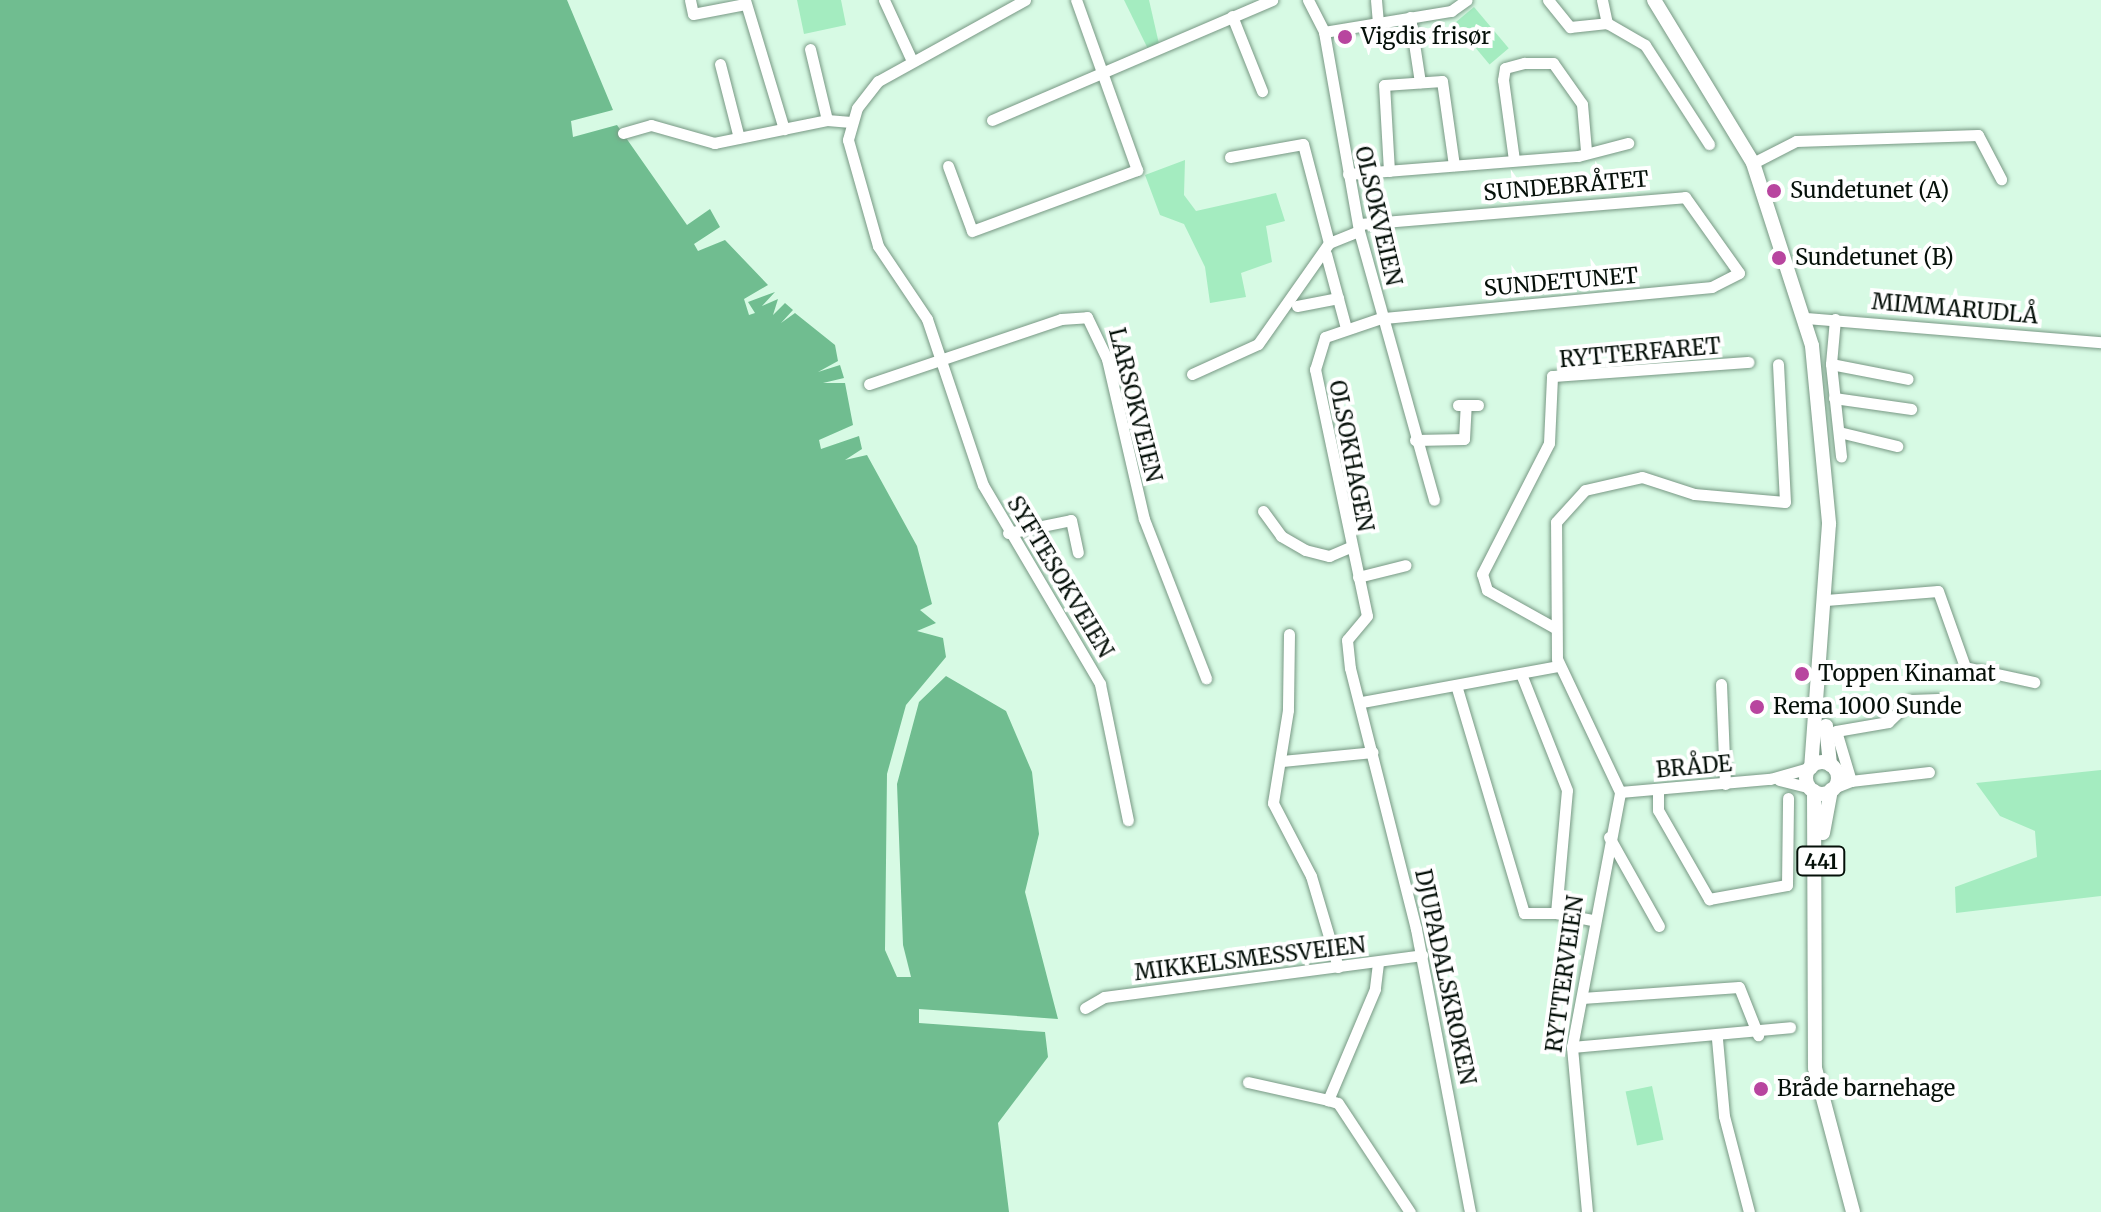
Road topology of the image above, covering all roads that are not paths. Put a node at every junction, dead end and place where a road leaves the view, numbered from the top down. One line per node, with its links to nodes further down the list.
1 (690, 0): 12 (street)
2 (884, 0): 19 (street)
3 (1025, 0): 19 (street)
4 (1076, 0): 21 (street)
5 (1272, 0): 13 (street)
6 (1308, 0): 17 (street, OLSOKVEIEN)
7 (1376, 0): 15 (street)
8 (1467, 0): 14 (street)
9 (1548, 0): 16 (street)
10 (1602, 0): 16 (street)
11 (1654, 0): 35 (main road, 441)
12 (745, 2): 27 (street)
13 (1232, 16): 21 (street); 23 (street)
14 (1410, 17): 15 (street); 22 (street)
15 (1378, 22): 17 (street)
16 (1607, 23): 31 (street)
17 (1324, 32): 39 (street, OLSOKVEIEN)
18 (810, 49): 24 (street)
19 (912, 61): 26 (street)
20 (720, 64): 29 (street)
21 (1105, 71): 25 (street); 37 (street)
22 (1420, 82): 36 (street); 38 (street)
23 (1262, 91)
24 (827, 120): 26 (street); 27 (street)
25 (992, 120)
26 (851, 122): 51 (street, SYFTESOKVEIEN)
27 (784, 129): 29 (street)
28 (623, 133): 29 (street)
29 (739, 138)
30 (1628, 143): 32 (street)
31 (1709, 144)
32 (1586, 151): 34 (street); 34 (street)
33 (1230, 157): 42 (street)
34 (1514, 160): 36 (street)
35 (1753, 163): 40 (street); 47 (main road, 441)
36 (1454, 165): 38 (street)
37 (948, 166)
38 (1389, 171): 39 (street)
39 (1348, 174): 41 (street, OLSOKVEIEN)
40 (2001, 179)
41 (1359, 228): 42 (street); 43 (street, SUNDEBRÅTET); 46 (street, OLSOKVEIEN)
42 (1328, 248): 44 (street); 55 (street)
43 (1739, 273): 46 (street, SUNDETUNET)
44 (1338, 298): 45 (street); 49 (street)
45 (1297, 306)
46 (1381, 318): 49 (street, OLSOKHAGEN); 62 (street, OLSOKVEIEN)
47 (1806, 318): 48 (street, MIMMARUDLÅ); 73 (main road, 441)
48 (1835, 319): 50 (street, MIMMARUDLÅ); 54 (street)
49 (1346, 328): 68 (street, OLSOKHAGEN)
50 (2101, 342)
51 (939, 359): 57 (street, LARSOKVEIEN); 67 (street, SYFTESOKVEIEN); 78 (street, LARSOKVEIEN)
52 (1749, 362): 74 (street, RYTTERFARET)
53 (1778, 364): 74 (street)
54 (1831, 364): 56 (street); 58 (street)
55 (1192, 374)
56 (1908, 379)
57 (869, 384)
58 (1834, 398): 60 (street); 61 (street)
59 (1467, 405): 62 (street)
60 (1911, 409)
61 (1839, 432): 63 (street); 64 (street)
62 (1415, 440): 65 (street, OLSOKVEIEN)
63 (1897, 446)
64 (1841, 456)
65 (1434, 500)
66 (1263, 511): 68 (street, OLSOKHAGEN)
67 (1008, 533): 69 (street); 96 (street, SYFTESOKVEIEN)
68 (1348, 548): 71 (street, OLSOKHAGEN)
69 (1078, 552)
70 (1406, 565): 71 (street)
71 (1358, 577): 72 (street, OLSOKHAGEN)
72 (1365, 605): 83 (street, DJUPADALSKROKEN)
73 (1826, 605): 79 (street); 86 (main road, 441); 89 (main road, 441)
74 (1555, 628): 76 (street)
75 (1289, 634): 85 (street)
76 (1559, 666): 77 (street); 94 (street)
77 (1521, 674): 81 (street); 98 (street)
78 (1206, 678)
79 (2034, 682)
80 (1721, 684): 91 (street)
81 (1456, 685): 83 (street); 98 (street)
82 (1938, 699): 90 (street)
83 (1362, 702): 84 (street, DJUPADALSKROKEN)
84 (1373, 752): 85 (street); 102 (street, DJUPADALSKROKEN)
85 (1282, 761): 104 (street)
86 (1810, 767): 88 (street, BRÅDE); 89 (main road); 93 (main road, 441)
87 (1929, 772): 90 (street)
88 (1770, 779): 91 (street, BRÅDE); 93 (street, BRÅDE)
89 (1833, 779): 90 (street); 93 (main road); 101 (main road, 441)
90 (1851, 781)
91 (1725, 784): 92 (street, BRÅDE)
92 (1658, 790): 94 (street, BRÅDE); 95 (street)
93 (1812, 790): 101 (main road, 441)
94 (1620, 792): 97 (street, RYTTERVEIEN)
95 (1788, 798)
96 (1128, 820)
97 (1609, 837): 99 (street, RYTTERVEIEN); 100 (street)
98 (1556, 913): 99 (street)
99 (1593, 920): 105 (street, RYTTERVEIEN)
100 (1659, 926)
101 (1814, 933): 117 (main road, 441)
102 (1422, 955): 103 (street, MIKKELSMESSVEIEN); 114 (street, DJUPADALSKROKEN)
103 (1378, 963): 104 (street, MIKKELSMESSVEIEN); 112 (street)
104 (1338, 967): 106 (street, MIKKELSMESSVEIEN)
105 (1582, 998): 108 (street); 110 (street, RYTTERVEIEN)
106 (1085, 1008)
107 (1790, 1027): 108 (street)
108 (1758, 1035): 109 (street)
109 (1717, 1039): 110 (street); 116 (street)
110 (1572, 1047): 115 (street, RYTTERVEIEN)
111 (1248, 1082): 112 (street)
112 (1328, 1100): 113 (street)
113 (1410, 1212)
114 (1470, 1212)
115 (1587, 1212)
116 (1749, 1212)
117 (1853, 1212)

